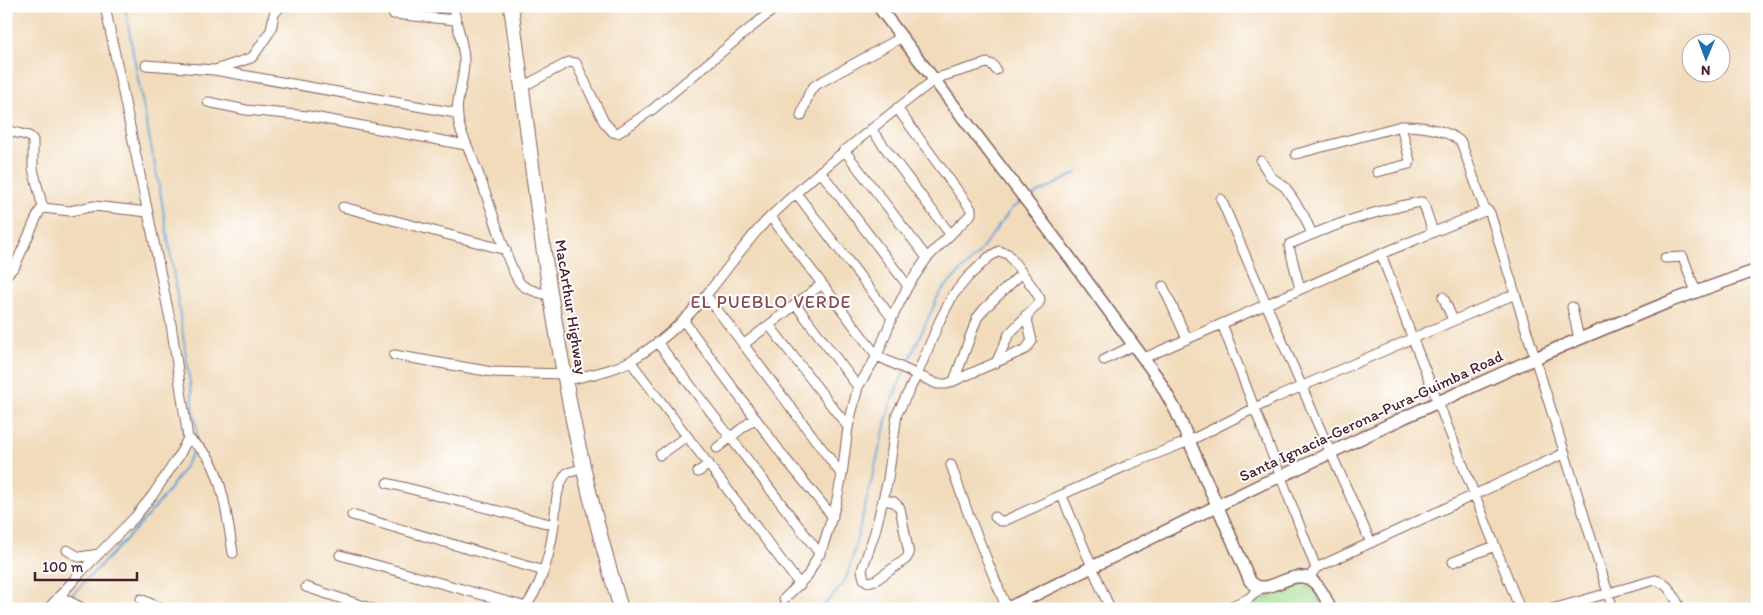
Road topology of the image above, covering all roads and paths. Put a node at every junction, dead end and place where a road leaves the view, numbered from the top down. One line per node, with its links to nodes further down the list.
1 (105, 6): 34 (street)
2 (280, 6): 12 (street)
3 (415, 6): 7 (street)
4 (511, 6): 15 (highway, MacArthur Highway)
5 (778, 6): 15 (street)
6 (878, 6): 10 (main road)
7 (453, 7): 9 (street)
8 (393, 14): 9 (street)
9 (456, 20): 18 (street)
10 (902, 37): 14 (main road); 19 (street)
11 (146, 65): 12 (street)
12 (214, 70): 18 (street)
13 (996, 70): 14 (street)
14 (934, 79): 17 (street); 69 (main road)
15 (522, 87): 52 (highway, MacArthur Highway)
16 (208, 102): 23 (street)
17 (897, 108): 21 (street); 37 (street)
18 (456, 113): 23 (street)
19 (801, 116)
20 (1400, 126): 25 (street); 28 (street); 33 (street)
21 (871, 129): 24 (street); 37 (street)
22 (6, 130): 32 (street)
23 (466, 145): 39 (street)
24 (844, 150): 27 (street); 41 (street)
25 (1296, 154)
26 (1261, 161): 38 (street)
27 (820, 171): 29 (street); 47 (street)
28 (1378, 172)
29 (796, 193): 35 (street); 59 (street)
30 (1221, 199): 55 (street)
31 (343, 207): 39 (street)
32 (43, 208): 34 (street); 45 (street)
33 (1485, 210): 36 (street); 51 (street)
34 (148, 212): 87 (street)
35 (771, 217): 46 (street); 53 (street)
36 (1432, 232): 38 (street); 40 (street)
37 (950, 234): 41 (street)
38 (1312, 234): 49 (street)
39 (506, 250): 52 (street)
40 (1381, 254): 49 (street); 64 (street)
41 (928, 258): 47 (street)
42 (1666, 258): 50 (street)
43 (1757, 270): 50 (main road, Santa Ignacia-Gerona-Pura-Guimba Road)
44 (1022, 273): 58 (street); 77 (street); 79 (street)
45 (6, 276)
46 (822, 284): 56 (street); 71 (street)
47 (908, 286): 59 (street)
48 (1163, 286): 65 (street)
49 (1300, 289): 55 (street)
50 (1696, 292): 66 (main road, Santa Ignacia-Gerona-Pura-Guimba Road)
51 (1515, 294): 61 (street); 73 (street)
52 (551, 296): 78 (highway, MacArthur Highway)
53 (706, 296): 60 (street); 68 (street)
54 (1443, 296): 61 (street)
55 (1267, 304): 62 (street); 81 (street)
56 (796, 305): 63 (street); 80 (street)
57 (1572, 307): 66 (street)
58 (1026, 315): 76 (street); 76 (street)
59 (892, 318): 71 (street)
60 (683, 320): 67 (street); 84 (street)
61 (1452, 320): 64 (street)
62 (1222, 324): 65 (street); 83 (street)
63 (769, 325): 68 (street); 85 (street)
64 (1412, 338): 81 (street); 82 (street)
65 (1187, 339): 72 (street)
66 (1579, 339): 73 (main road, Santa Ignacia-Gerona-Pura-Guimba Road)
67 (658, 342): 75 (street); 88 (street)
68 (744, 345): 98 (street)
69 (1134, 345): 72 (main road); 74 (street)
70 (394, 355): 78 (street)
71 (877, 356): 77 (street); 80 (street)
72 (1144, 358): 89 (main road)
73 (1535, 358): 82 (main road, Santa Ignacia-Gerona-Pura-Guimba Road); 92 (street)
74 (1104, 360)
75 (630, 361): 78 (street); 86 (street)
76 (996, 363): 79 (street)
77 (914, 374): 79 (street); 103 (street)
78 (564, 377): 96 (highway, MacArthur Highway)
79 (954, 381)
80 (858, 387): 85 (street)
81 (1302, 387): 83 (street); 91 (street)
82 (1439, 402): 91 (main road, Santa Ignacia-Gerona-Pura-Guimba Road); 101 (street)
83 (1254, 408): 89 (street); 99 (street)
84 (755, 418): 88 (street); 106 (street)
85 (848, 427): 98 (street)
86 (687, 436): 93 (street); 94 (street)
87 (188, 438): 112 (street); 113 (street)
88 (730, 438): 90 (street); 114 (street)
89 (1189, 441): 102 (street); 104 (main road)
90 (717, 448)
91 (1331, 452): 99 (main road, Santa Ignacia-Gerona-Pura-Guimba Road); 109 (street)
92 (1565, 453): 101 (street); 124 (street)
93 (660, 455)
94 (709, 464): 97 (street); 121 (street)
95 (951, 465): 137 (street)
96 (585, 468): 108 (street); 136 (highway, MacArthur Highway)
97 (698, 472)
98 (842, 475): 106 (street)
99 (1280, 477): 104 (main road, Santa Ignacia-Gerona-Pura-Guimba Road); 118 (street)
100 (387, 483): 108 (street)
101 (1474, 494): 109 (street); 110 (street)
102 (1062, 496): 107 (street); 117 (street)
103 (884, 500): 103 (street)
104 (1218, 506): 117 (main road, Santa Ignacia-Gerona-Pura-Guimba Road); 123 (main road)
105 (352, 515): 119 (street)
106 (832, 517): 114 (street)
107 (995, 517)
108 (554, 525): 119 (street)
109 (1371, 543): 118 (street)
110 (1495, 546): 116 (street); 141 (street)
111 (67, 550): 113 (street)
112 (233, 553)
113 (99, 554): 125 (street)
114 (820, 554): 121 (street)
115 (340, 555): 126 (street)
116 (1453, 562)
117 (1092, 566): 137 (main road, Santa Ignacia-Gerona-Pura-Guimba Road); 138 (street)
118 (1316, 568): 120 (street)
119 (544, 571): 129 (street)
120 (1310, 578): 123 (main road); 140 (main road)
121 (800, 585): 128 (street)
122 (306, 587): 134 (street)
123 (1261, 588): 139 (street)
124 (1609, 593): 130 (street); 142 (street); 143 (street)
125 (59, 596): 131 (street); 132 (street)
126 (487, 597): 129 (street); 135 (street)
127 (141, 599): 133 (street)
128 (784, 599)
129 (525, 608)
130 (1680, 608)
131 (48, 609)
132 (84, 609)
133 (162, 609)
134 (373, 609)
135 (506, 609)
136 (621, 609)
137 (1007, 609)
138 (1110, 609)
139 (1224, 609)
140 (1330, 609)
141 (1520, 609)
142 (1552, 609)
143 (1614, 609)

